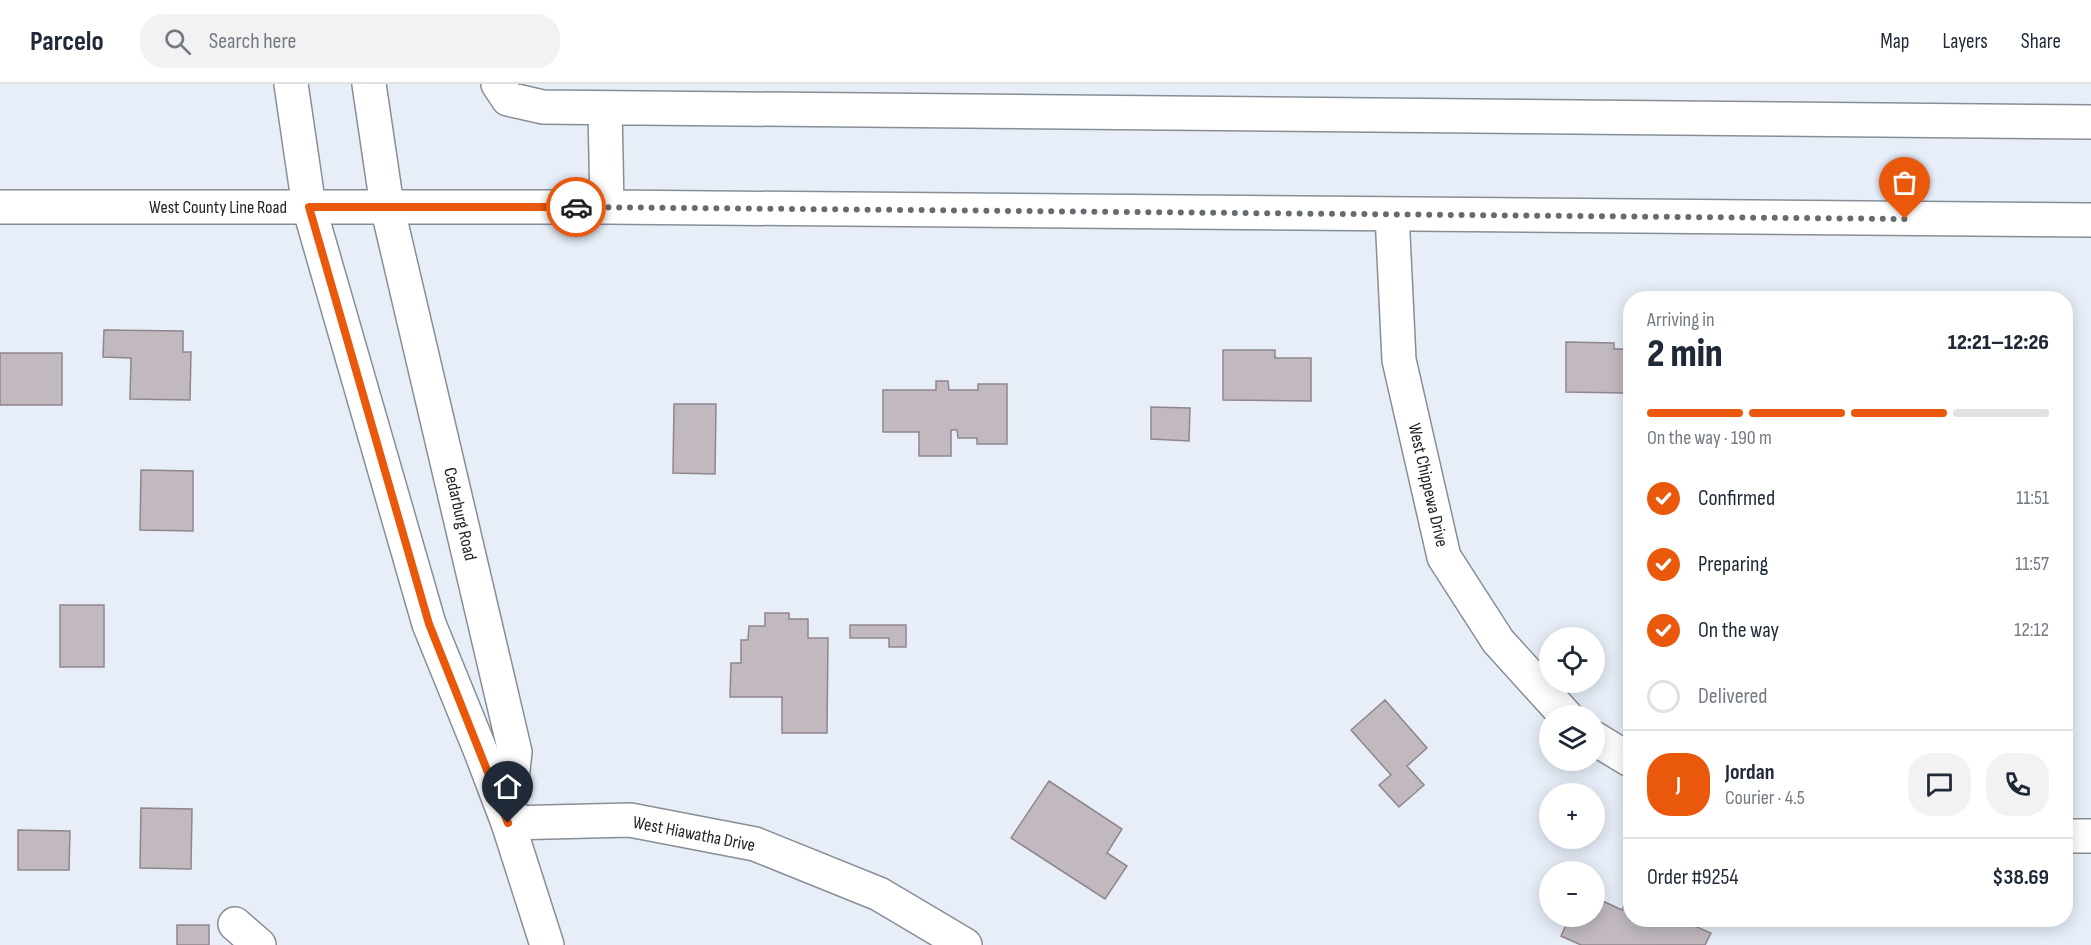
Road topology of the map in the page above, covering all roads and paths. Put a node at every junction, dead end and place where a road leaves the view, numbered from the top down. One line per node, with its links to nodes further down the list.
1 (291, 84): 8 (street, Cedarburg Road)
2 (369, 84): 6 (street, Cedarburg Road)
3 (498, 84): 4 (street)
4 (605, 108): 5 (street); 9 (street)
5 (2091, 122)
6 (387, 206): 8 (street, West County Line Road); 9 (street, West County Line Road); 15 (street, Cedarburg Road)
7 (0, 207): 8 (street, West County Line Road)
8 (309, 207): 15 (street, Cedarburg Road)
9 (607, 207): 10 (street, West County Line Road)
10 (1392, 214): 11 (street, West County Line Road); 12 (street, West Chippewa Drive)
11 (2091, 220)
12 (1556, 705)
13 (1605, 745): 14 (street)
14 (1623, 756)
15 (508, 823): 20 (street, Cedarburg Road); 21 (street, West Hiawatha Drive)
16 (2073, 836): 17 (street)
17 (2091, 836)
18 (235, 924): 19 (street)
19 (259, 945)
20 (548, 945)
21 (965, 945)

